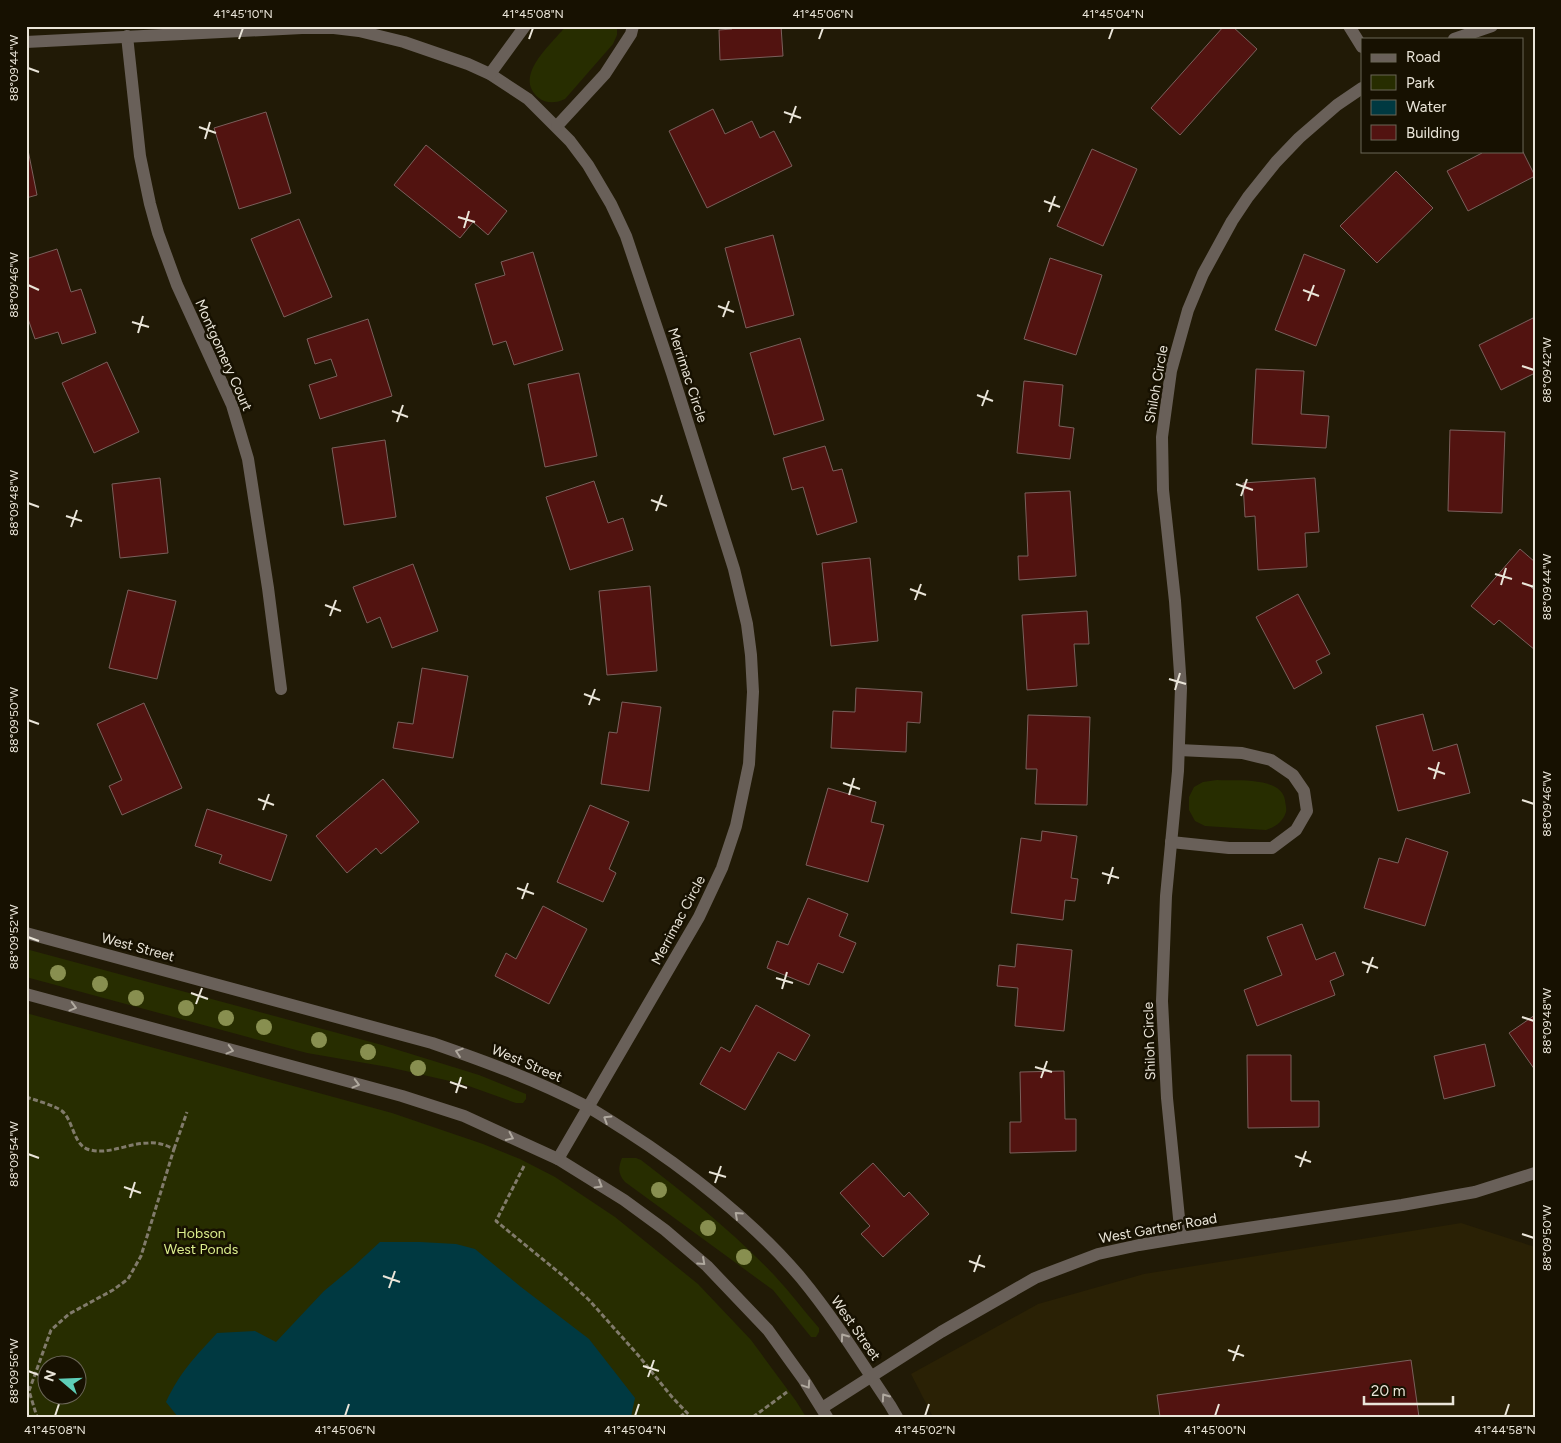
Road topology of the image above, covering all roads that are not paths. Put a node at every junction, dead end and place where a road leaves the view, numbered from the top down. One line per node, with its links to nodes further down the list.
1 (526, 26): 9 (street)
2 (633, 26): 11 (street)
3 (1349, 26): 8 (street)
4 (1492, 26): 6 (street)
5 (127, 36): 7 (street, Merrimac Circle); 9 (street, Merrimac Circle); 12 (street, Montgomery Court)
6 (1457, 38)
7 (26, 42)
8 (1361, 45)
9 (490, 74): 11 (street, Merrimac Circle)
10 (1361, 89): 13 (street, Shiloh Circle)
11 (557, 126): 17 (street, Merrimac Circle)
12 (281, 689)
13 (1179, 750): 14 (street, Shiloh Circle); 14 (street)
14 (1171, 842): 20 (street, Shiloh Circle)
15 (26, 933): 17 (street, West Street, one-way to 15)
16 (26, 994): 18 (street, one-way to 18)
17 (588, 1106): 18 (street, Merrimac Circle); 21 (street, West Street, one-way to 17)
18 (558, 1159): 22 (street, one-way to 22)
19 (1535, 1173): 20 (street, West Gartner Road)
20 (1181, 1238): 21 (street, West Gartner Road)
21 (871, 1377): 22 (street, West Gartner Road); 23 (street, West Street, one-way to 21)
22 (825, 1412)
23 (897, 1417)

